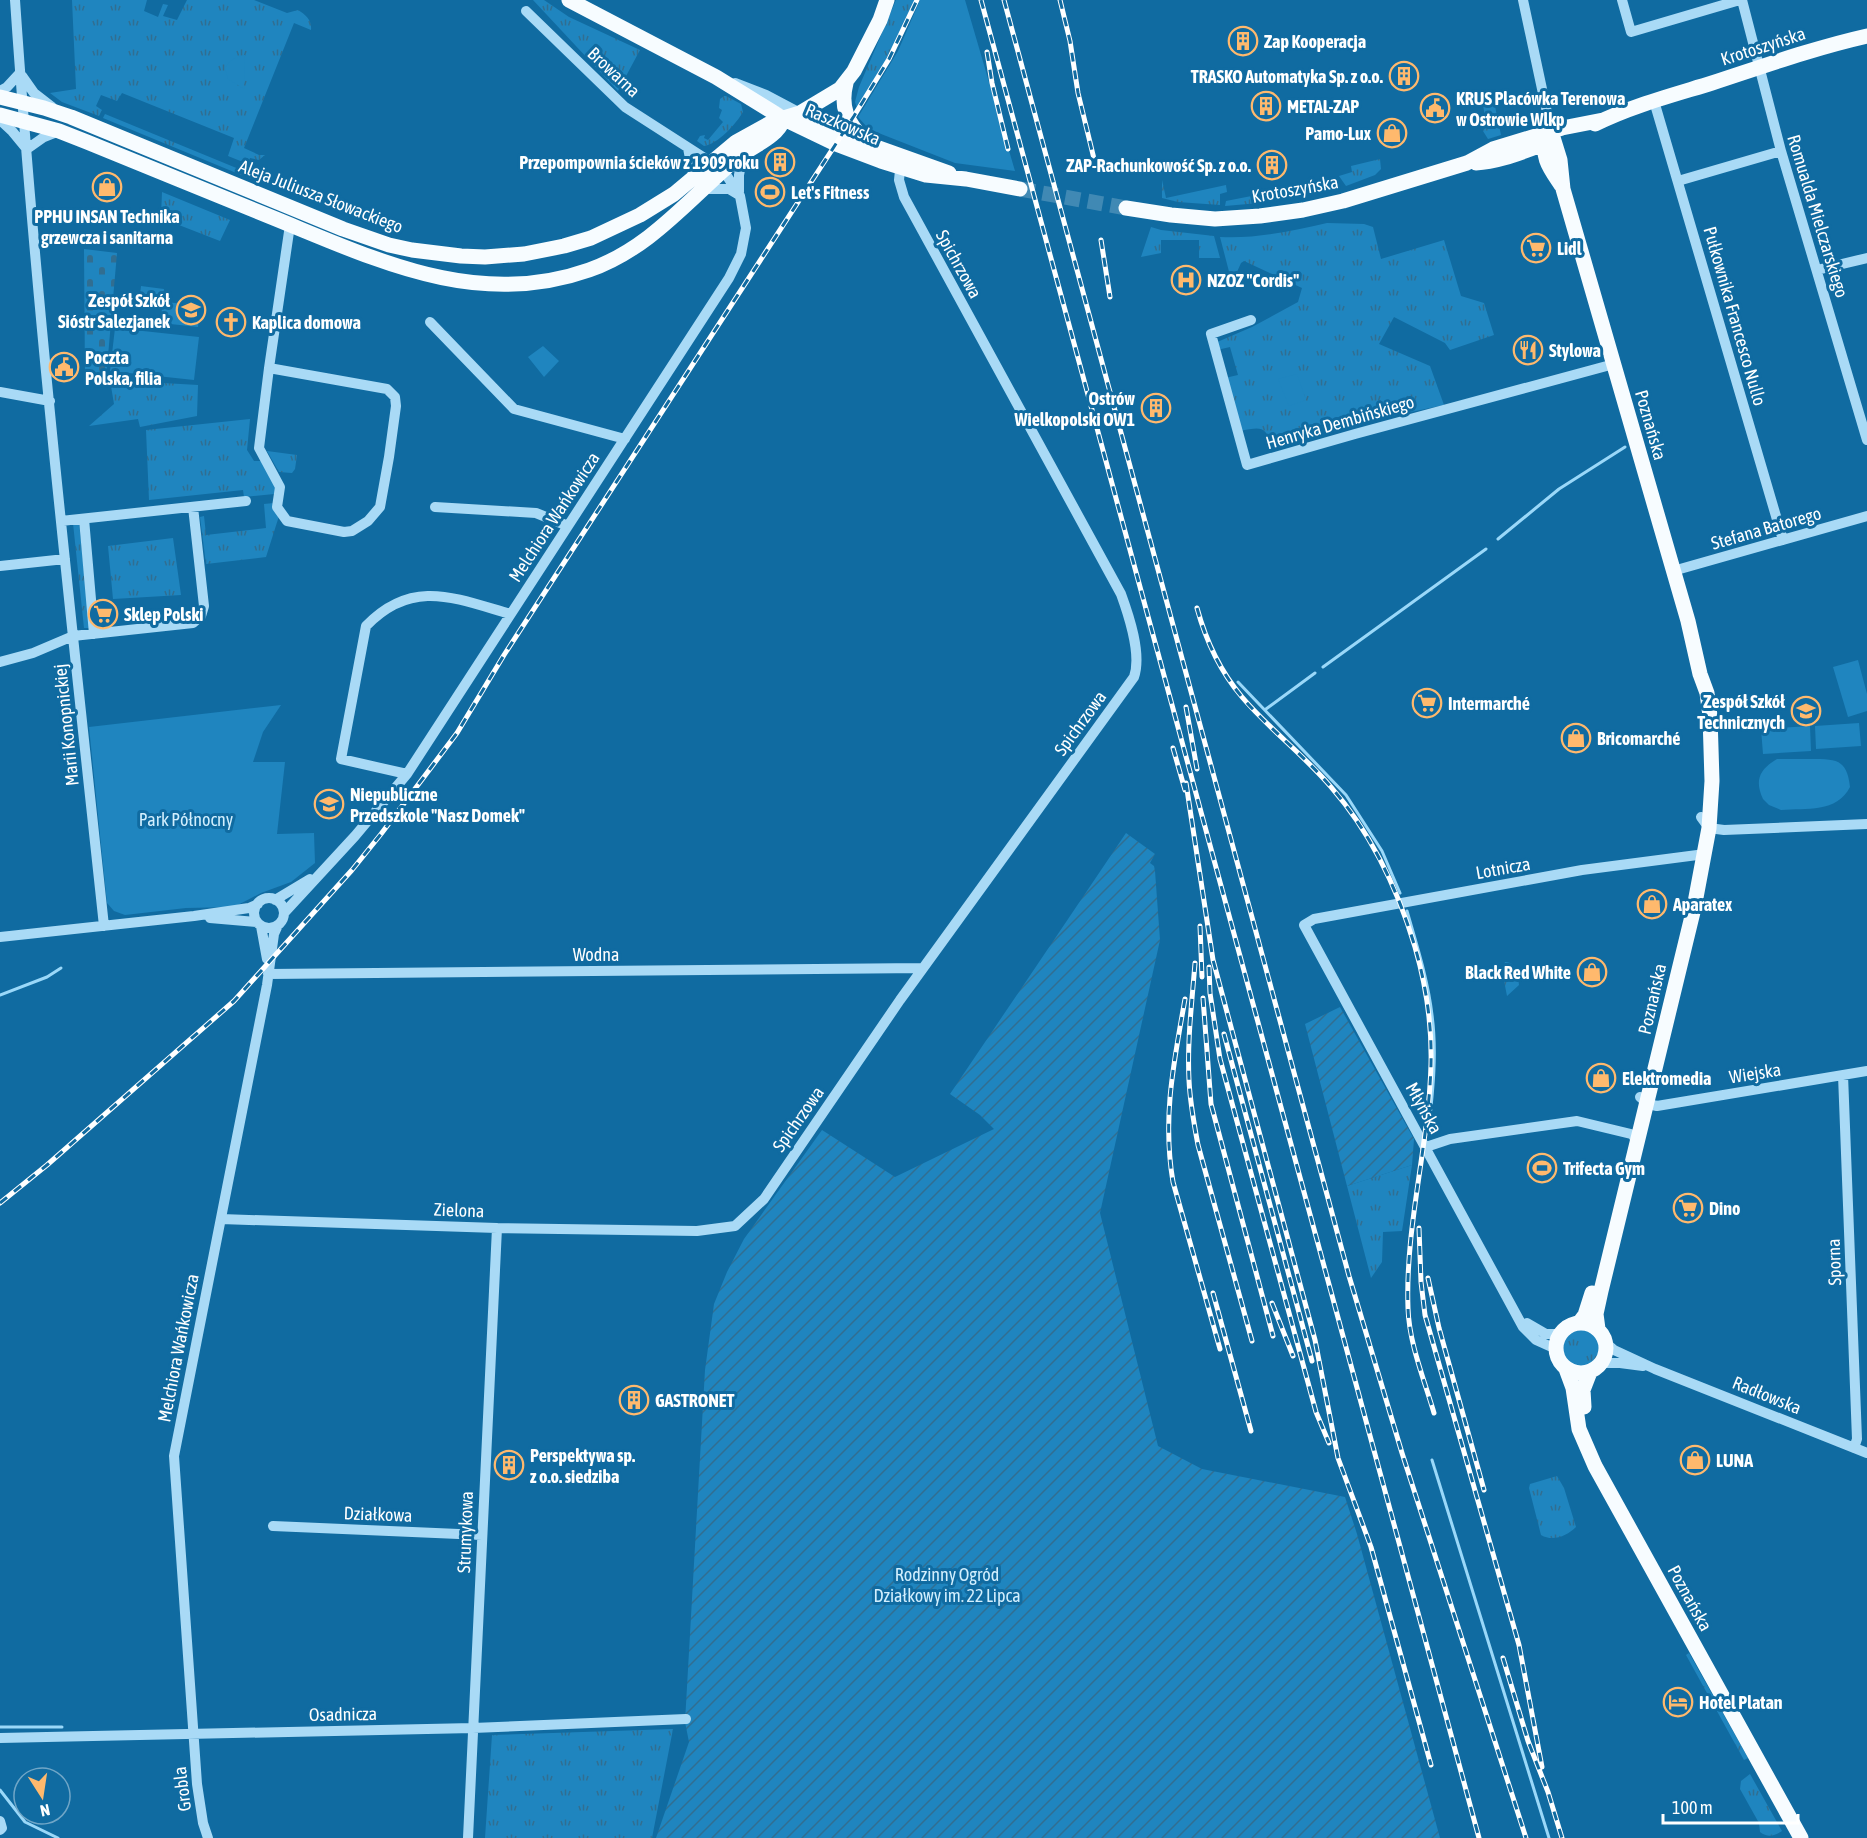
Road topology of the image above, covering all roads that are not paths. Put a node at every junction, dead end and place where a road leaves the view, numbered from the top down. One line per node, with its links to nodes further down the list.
1 (15, 0): 10 (street, Marii Konopnickiej)
2 (569, 0): 11 (main road, Raszkowska)
3 (887, 0): 12 (main road)
4 (1523, 0): 26 (street)
5 (1622, 0): 6 (street)
6 (1741, 0): 9 (street, Romualda Mielczarskiego)
7 (526, 11): 28 (street, Browarna)
8 (1867, 36): 9 (main road, Krotoszyńska)
9 (1758, 68): 16 (main road, Krotoszyńska); 31 (street, Romualda Mielczarskiego)
10 (20, 73): 13 (street); 17 (street, Marii Konopnickiej); 19 (street)
11 (716, 77): 15 (main road, Raszkowska); 22 (street, Raszkowska)
12 (846, 83): 22 (main road); 27 (main road)
13 (0, 90)
14 (0, 97): 17 (main road, Aleja Juliusza Słowackiego)
15 (752, 100): 20 (main road, Raszkowska); 29 (main road)
16 (1654, 101): 26 (main road, Krotoszyńska); 34 (street, Pułkownika Francesco Nullo)
17 (22, 102): 19 (main road, Aleja Juliusza Słowackiego); 23 (street, Marii Konopnickiej)
18 (0, 115): 23 (main road, Aleja Juliusza Słowackiego)
19 (65, 115): 35 (main road, Aleja Juliusza Słowackiego)
20 (784, 119): 22 (main road, Aleja Juliusza Słowackiego); 25 (main road, Aleja Juliusza Słowackiego); 29 (main road, Aleja Juliusza Słowackiego)
21 (0, 120): 30 (street)
22 (801, 120): 25 (main road, Aleja Juliusza Słowackiego); 27 (main road, Raszkowska); 32 (main road, Raszkowska)
23 (24, 121): 24 (main road, Aleja Juliusza Słowackiego); 30 (street, Marii Konopnickiej)
24 (59, 131): 30 (street); 39 (main road, Aleja Juliusza Słowackiego)
25 (773, 135): 29 (main road, Aleja Juliusza Słowackiego)
26 (1550, 139): 38 (main road, Krotoszyńska); 44 (main road, Poznańska)
27 (869, 144): 32 (main road, Raszkowska)
28 (688, 148): 33 (street, Browarna); 35 (street)
29 (739, 148): 33 (main road, Aleja Juliusza Słowackiego); 37 (street)
30 (27, 149): 47 (street, Marii Konopnickiej)
31 (1781, 152): 34 (street); 41 (street, Romualda Mielczarskiego)
32 (901, 162): 36 (main road, Raszkowska); 79 (street, Spichrzowa)
33 (718, 166): 35 (main road, Aleja Juliusza Słowackiego); 37 (street, Melchiora Wańkowicza)
34 (1678, 181): 57 (street, Pułkownika Francesco Nullo)
35 (698, 184): 37 (street); 39 (main road, Aleja Juliusza Słowackiego)
36 (1020, 189)
37 (740, 196): 48 (street, Melchiora Wańkowicza)
38 (1126, 208)
39 (290, 225): 45 (street)
40 (1867, 258): 41 (street)
41 (1817, 270): 49 (street, Romualda Mielczarskiego)
42 (1251, 320): 44 (street, Henryka Dembińskiego)
43 (430, 322): 48 (street)
44 (1614, 364): 60 (main road, Poznańska)
45 (269, 368): 45 (street)
46 (0, 392): 47 (street)
47 (50, 401): 55 (street, Marii Konopnickiej)
48 (625, 439): 56 (street, Melchiora Wańkowicza)
49 (1867, 440)
50 (246, 501): 51 (street)
51 (193, 507): 54 (street); 62 (street)
52 (435, 507): 56 (street)
53 (1867, 516): 57 (street, Stefana Batorego)
54 (84, 519): 55 (street); 62 (street)
55 (61, 521): 58 (street, Marii Konopnickiej)
56 (568, 526): 61 (street, Melchiora Wańkowicza)
57 (1783, 540): 60 (street, Stefana Batorego)
58 (66, 559): 59 (street); 63 (street, Marii Konopnickiej)
59 (0, 566)
60 (1673, 571): 66 (main road, Poznańska)
61 (510, 614): 65 (street, Melchiora Wańkowicza); 65 (street)
62 (94, 634): 63 (street)
63 (73, 636): 64 (street); 77 (street, Marii Konopnickiej)
64 (0, 662)
65 (407, 774): 69 (street, Melchiora Wańkowicza)
66 (1705, 822): 67 (street); 68 (main road, Poznańska)
67 (1867, 824)
68 (1701, 854): 74 (street, Lotnicza); 83 (main road, Poznańska)
69 (320, 872): 70 (street, Melchiora Wańkowicza); 72 (street, Melchiora Wańkowicza)
70 (275, 900): 71 (street); 72 (street)
71 (258, 904): 73 (street); 75 (street)
72 (284, 913): 76 (street)
73 (194, 916): 75 (street); 77 (street)
74 (1308, 922): 85 (street, Młyńska)
75 (259, 924): 76 (street); 80 (street, Melchiora Wańkowicza)
76 (278, 925): 80 (street, Melchiora Wańkowicza)
77 (104, 926): 78 (street)
78 (0, 937)
79 (923, 968): 80 (street, Wodna); 88 (street, Spichrzowa)
80 (268, 974): 86 (street, Melchiora Wańkowicza)
81 (1867, 1071): 82 (street, Wiejska)
82 (1843, 1075): 83 (street, Wiejska); 97 (street, Sporna)
83 (1644, 1100): 84 (main road, Poznańska)
84 (1637, 1134): 85 (street); 90 (main road, Poznańska); 92 (main road, Poznańska)
85 (1426, 1147): 89 (street, Młyńska)
86 (221, 1219): 87 (street, Zielona); 103 (street, Melchiora Wańkowicza)
87 (497, 1228): 88 (street, Zielona); 100 (street, Strumykowa)
88 (697, 1231)
89 (1515, 1313): 91 (street); 93 (street)
90 (1579, 1323): 91 (main road); 92 (main road)
91 (1560, 1334): 93 (main road)
92 (1602, 1336): 94 (main road); 96 (street)
93 (1556, 1349): 95 (main road)
94 (1595, 1368): 95 (main road); 96 (street); 110 (main road, Poznańska)
95 (1566, 1369): 109 (main road, Poznańska)
96 (1655, 1369): 97 (street, Radłowska)
97 (1854, 1448): 98 (street, Radłowska)
98 (1867, 1453)
99 (273, 1527): 100 (street, Działkowa)
100 (482, 1535): 102 (street, Strumykowa)
101 (686, 1719): 102 (street, Osadnicza)
102 (473, 1728): 103 (street, Osadnicza); 108 (street, Strumykowa)
103 (192, 1734): 104 (street, Osadnicza); 107 (street, Grobla)
104 (0, 1738)
105 (0, 1821): 106 (street)
106 (0, 1830)
107 (208, 1838)
108 (468, 1838)
109 (1801, 1838)
110 (1812, 1838)

